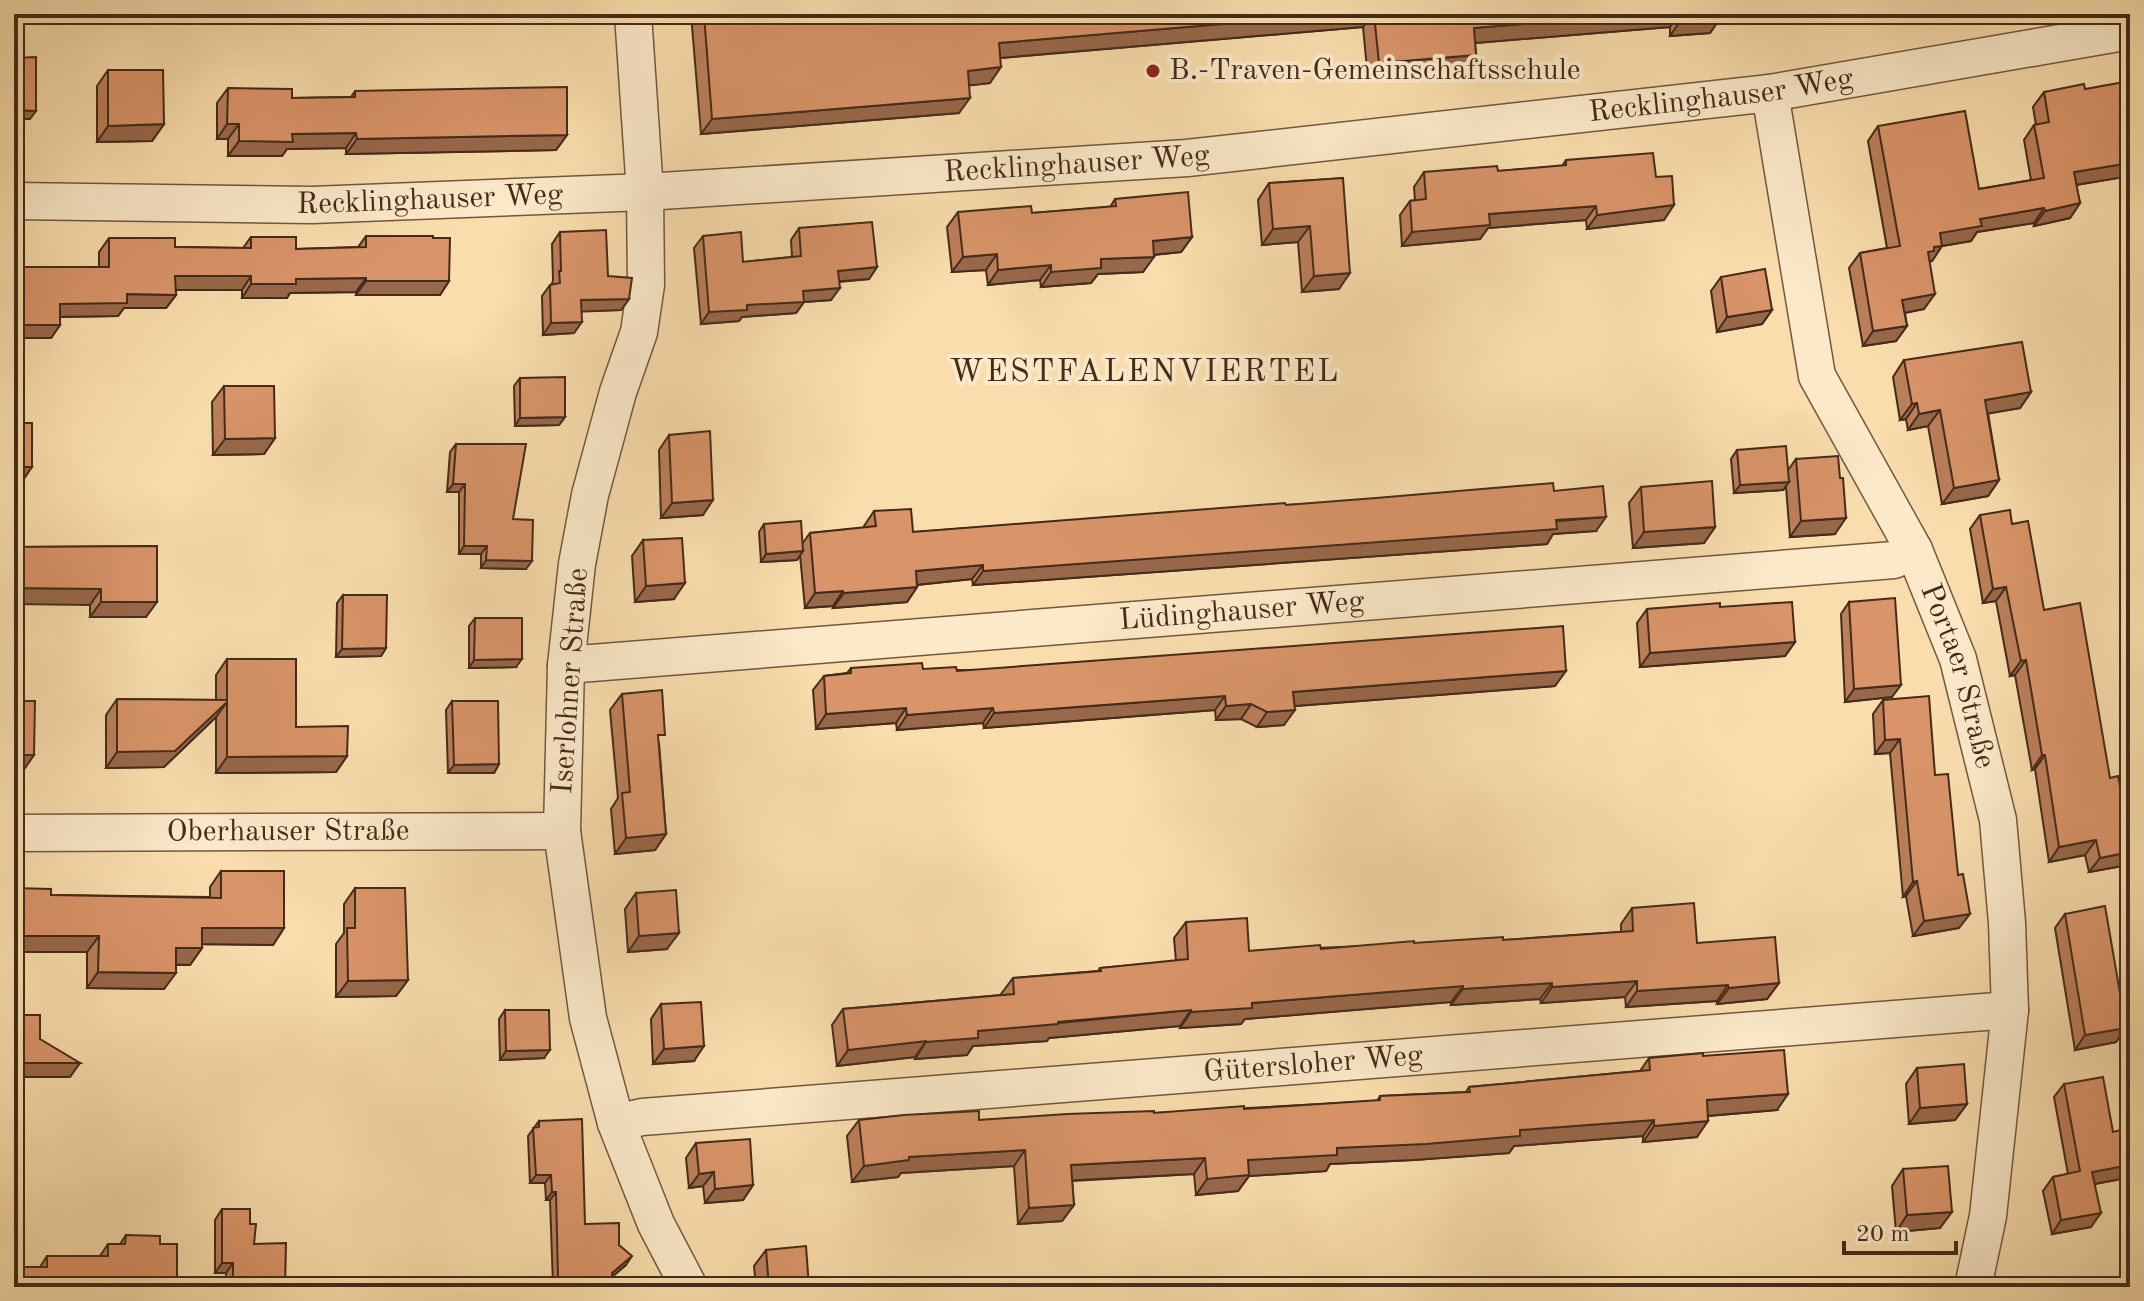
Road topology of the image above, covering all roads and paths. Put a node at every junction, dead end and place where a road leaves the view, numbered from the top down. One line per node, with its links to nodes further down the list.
1 (633, 14): 4 (street, Iserlohner Straße)
2 (2130, 31): 3 (street, Recklinghauser Weg)
3 (1770, 93): 4 (street, Recklinghauser Weg); 6 (street, Portaer Straße)
4 (645, 192): 5 (street, Recklinghauser Weg); 7 (street, Iserlohner Straße)
5 (14, 201)
6 (1914, 550): 7 (street, Lüdinghauser Weg); 10 (street, Portaer Straße)
7 (566, 665): 8 (street, Iserlohner Straße)
8 (562, 831): 9 (street, Oberhauser Straße); 11 (street, Iserlohner Straße)
9 (14, 833)
10 (2010, 1010): 11 (street, Gütersloher Weg); 13 (street, Portaer Straße)
11 (616, 1123): 12 (street, Iserlohner Straße)
12 (689, 1287)
13 (1973, 1287)

